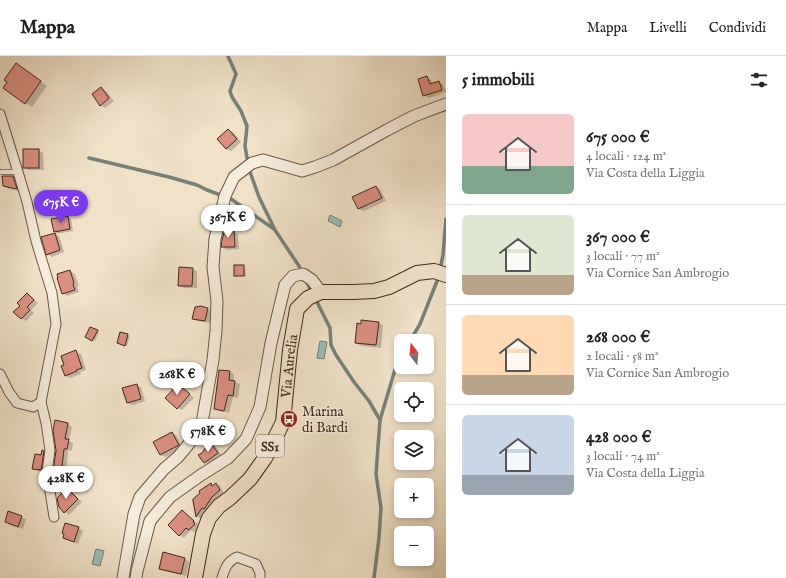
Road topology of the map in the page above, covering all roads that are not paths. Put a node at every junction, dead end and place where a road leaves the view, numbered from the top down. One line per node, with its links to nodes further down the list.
1 (446, 104): 10 (street)
2 (0, 114): 4 (street)
3 (0, 172): 4 (lane)
4 (18, 172): 8 (street)
5 (440, 273): 6 (main road)
6 (315, 295): 11 (street); 12 (main road, Via Aurelia / SS1)
7 (0, 374): 8 (street)
8 (41, 402): 9 (street)
9 (54, 517)
10 (123, 578)
11 (136, 578)
12 (195, 578)
13 (222, 578): 14 (street)
14 (260, 578)

